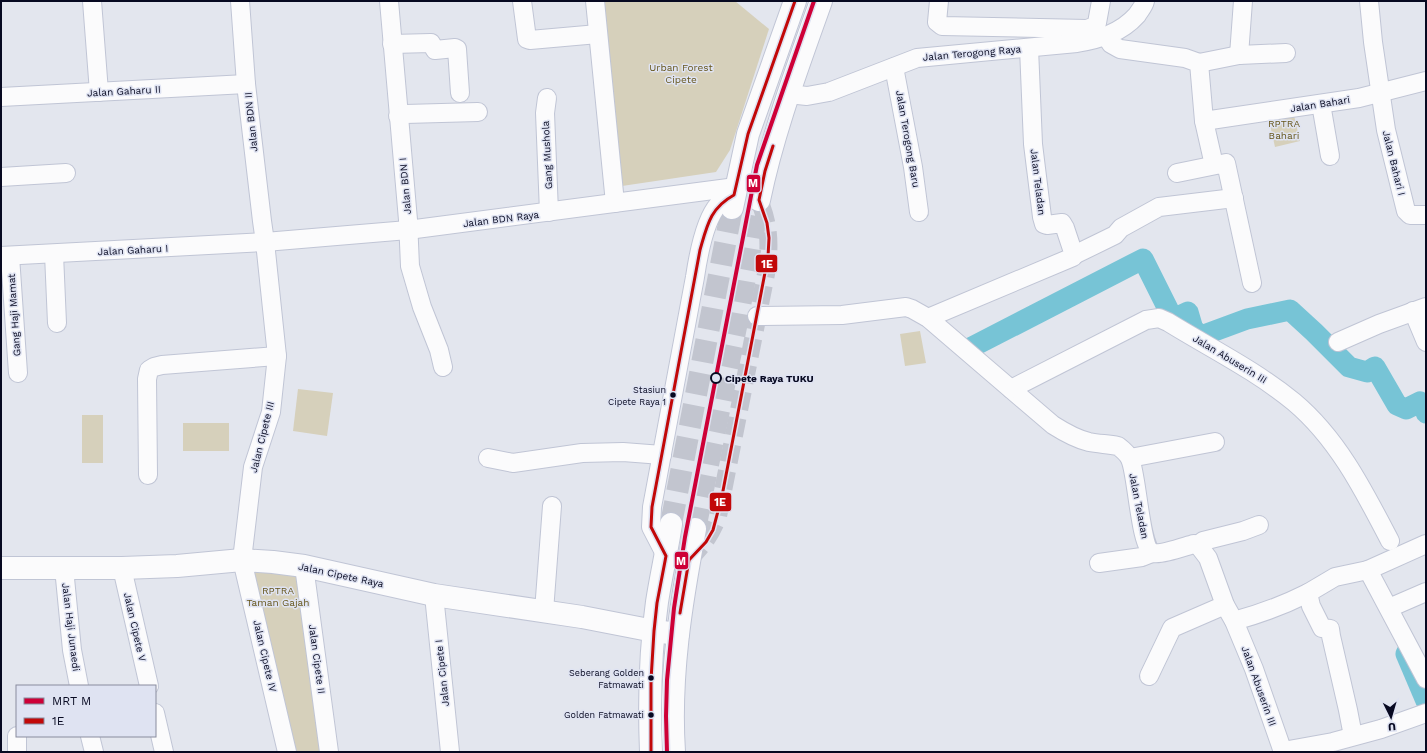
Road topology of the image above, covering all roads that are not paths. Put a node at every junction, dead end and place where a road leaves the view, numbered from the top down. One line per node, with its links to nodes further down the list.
1 (92, 1): 23 (street)
2 (240, 1): 22 (street, Jalan BDN II)
3 (389, 1): 15 (street, Jalan BDN I)
4 (522, 1): 13 (street)
5 (595, 1): 13 (street)
6 (795, 1): 38 (main road)
7 (821, 1): 26 (main road)
8 (939, 1): 9 (street)
9 (1102, 1)
10 (1145, 1): 14 (street, Jalan Terogong Raya)
11 (1243, 1): 18 (street)
12 (1369, 1): 25 (street, Jalan Bahari I)
13 (598, 34): 41 (street)
14 (1106, 36): 16 (street, Jalan Terogong Raya); 19 (street)
15 (392, 44): 24 (street); 31 (street, Jalan BDN I)
16 (1029, 48): 20 (street, Jalan Terogong Raya); 48 (street, Jalan Teladan)
17 (1286, 53): 18 (street)
18 (1239, 55): 19 (street)
19 (1199, 63): 32 (street)
20 (894, 67): 26 (street, Jalan Terogong Raya); 43 (street, Jalan Terogong Baru)
21 (1426, 81): 25 (street, Jalan Bahari)
22 (246, 84): 23 (street, Jalan Gaharu II); 46 (street, Jalan BDN II)
23 (99, 92): 27 (street, Jalan Gaharu II)
24 (460, 93)
25 (1380, 93): 29 (street, Jalan Bahari); 44 (street, Jalan Bahari I)
26 (788, 94): 40 (main road)
27 (1, 97)
28 (546, 98): 42 (street, Gang Mushola)
29 (1321, 104): 32 (street, Jalan Bahari); 33 (street)
30 (478, 112): 31 (street)
31 (398, 116): 45 (street, Jalan BDN I)
32 (1204, 121): 34 (street)
33 (1330, 156)
34 (1214, 165): 36 (street); 39 (street)
35 (66, 173): 37 (street)
36 (1177, 173)
37 (1, 177)
38 (734, 197): 41 (street, Jalan BDN Raya); 62 (street)
39 (1234, 198): 48 (street); 50 (street)
40 (759, 200)
41 (615, 203): 42 (street, Jalan BDN Raya)
42 (549, 212): 45 (street, Jalan BDN Raya)
43 (919, 212)
44 (1426, 215)
45 (408, 230): 46 (street, Jalan BDN Raya); 58 (street, Jalan BDN I)
46 (265, 242): 47 (street, Jalan Gaharu I); 57 (street, Jalan Cipete III)
47 (54, 254): 49 (street, Jalan Gaharu I); 54 (street)
48 (1074, 255): 53 (street)
49 (6, 256): 59 (street, Gang Haji Mamat)
50 (1252, 283)
51 (1420, 309): 55 (street); 56 (street)
52 (757, 316): 53 (street, Jalan Teladan)
53 (928, 318): 60 (street, Jalan Teladan)
54 (57, 322)
55 (1338, 342)
56 (1426, 342)
57 (277, 356): 65 (street); 75 (street, Jalan Cipete III)
58 (443, 367)
59 (18, 373)
60 (1010, 389): 64 (street, Jalan Teladan); 70 (street, Jalan Abuserin III)
61 (1215, 442): 64 (street, Jalan Teladan)
62 (662, 455): 63 (street); 74 (street)
63 (488, 458)
64 (1130, 458): 73 (street, Jalan Teladan)
65 (148, 474)
66 (552, 506): 87 (street)
67 (671, 524): 74 (main road)
68 (1259, 525): 72 (street, Jalan Teladan)
69 (695, 529): 90 (main road)
70 (1390, 541)
71 (1426, 544): 81 (street)
72 (1198, 545): 73 (street, Jalan Teladan); 85 (street, Jalan Abuserin III)
73 (1152, 553): 76 (street)
74 (666, 556): 89 (main road)
75 (242, 560): 77 (main road, Jalan Cipete Raya); 80 (main road, Jalan Cipete Raya); 105 (street, Jalan Cipete IV)
76 (1099, 563)
77 (304, 566): 84 (main road, Jalan Cipete Raya); 106 (street, Jalan Cipete II)
78 (1, 568): 79 (main road, Jalan Cipete Raya)
79 (64, 568): 80 (main road, Jalan Cipete Raya); 94 (street, Jalan Haji Junaedi)
80 (122, 568): 95 (street, Jalan Cipete V)
81 (1365, 571): 83 (street); 86 (street)
82 (1426, 592): 86 (street)
83 (1308, 593): 88 (street); 98 (street)
84 (434, 594): 87 (main road, Jalan Cipete Raya); 107 (street, Jalan Cipete I)
85 (1226, 605): 88 (street, Jalan Abuserin III); 92 (street)
86 (1389, 608): 91 (street)
87 (544, 611): 89 (main road, Jalan Cipete Raya)
88 (1234, 621): 101 (street, Jalan Abuserin III)
89 (654, 631): 90 (main road, Jalan Cipete Raya); 108 (main road)
90 (678, 634): 109 (main road)
91 (1421, 657): 93 (street)
92 (1149, 676)
93 (1426, 679)
94 (79, 685)
95 (149, 685)
96 (1426, 713): 98 (street)
97 (156, 717): 104 (street)
98 (1353, 736): 101 (street)
99 (17, 737): 102 (street)
100 (90, 737): 103 (street)
101 (1283, 751)
102 (17, 752)
103 (94, 752)
104 (164, 752)
105 (287, 752)
106 (329, 752)
107 (450, 752)
108 (651, 752)
109 (674, 752)

